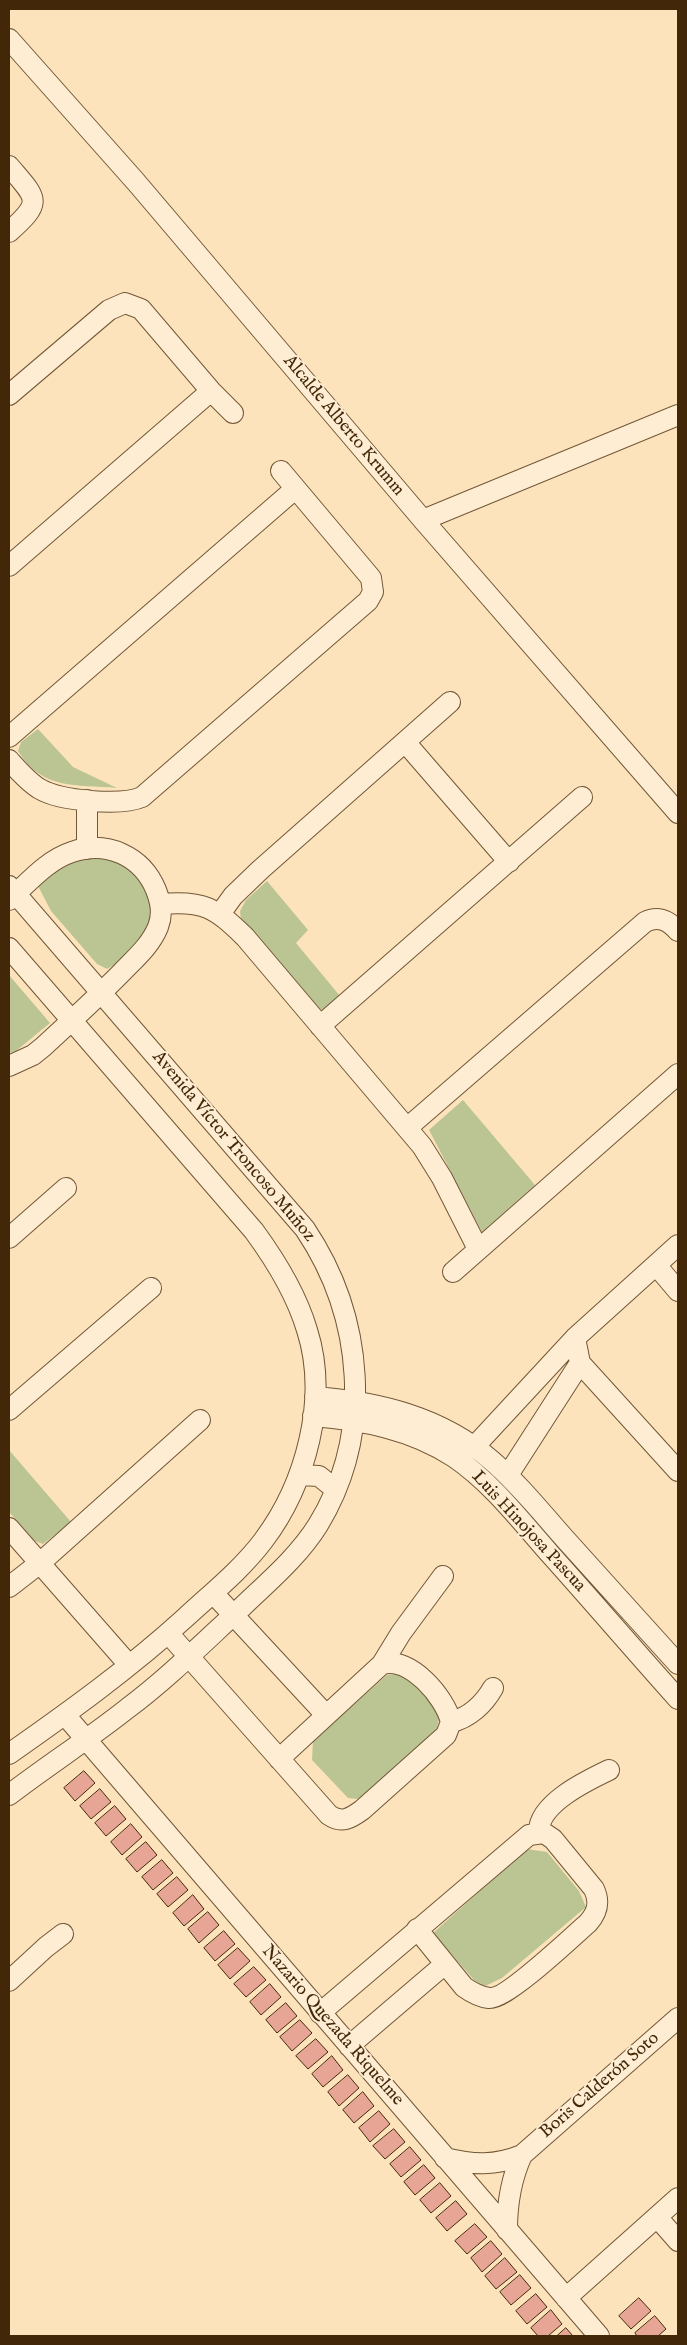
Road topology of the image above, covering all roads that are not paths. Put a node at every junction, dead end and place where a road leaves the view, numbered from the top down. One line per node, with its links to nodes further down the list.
1 (9, 39): 10 (street, Alcalde Alberto Krumm)
2 (9, 166): 3 (street)
3 (9, 232)
4 (211, 391): 5 (street); 6 (street); 11 (street)
5 (9, 395)
6 (233, 413)
7 (678, 415): 10 (street)
8 (281, 471): 9 (street)
9 (295, 489): 13 (street); 17 (street)
10 (423, 520): 18 (street, Alcalde Alberto Krumm)
11 (9, 566)
12 (450, 702): 14 (street)
13 (9, 737)
14 (405, 742): 20 (street); 23 (street)
15 (9, 760): 17 (street)
16 (582, 798): 20 (street)
17 (87, 800): 19 (street)
18 (678, 813)
19 (87, 849): 21 (street, Avenida Víctor Troncoso Muñoz); 22 (street, Avenida Víctor Troncoso Muñoz)
20 (508, 862): 28 (street)
21 (11, 894): 26 (street, Avenida Víctor Troncoso Muñoz)
22 (161, 904): 23 (street); 26 (street)
23 (220, 914): 28 (street)
24 (678, 931): 31 (street)
25 (9, 948): 27 (street)
26 (102, 993): 27 (street); 44 (street, Avenida Víctor Troncoso Muñoz)
27 (71, 1021): 29 (street); 42 (street)
28 (320, 1026): 31 (street)
29 (9, 1066)
30 (678, 1074): 35 (street)
31 (407, 1128): 35 (street)
32 (66, 1188): 33 (street)
33 (9, 1238)
34 (678, 1245): 36 (street)
35 (478, 1249): 37 (street)
36 (656, 1265): 39 (street); 40 (street)
37 (452, 1272)
38 (151, 1288): 43 (street)
39 (678, 1291)
40 (575, 1338): 41 (street); 46 (street)
41 (580, 1363): 47 (street); 49 (street)
42 (314, 1406): 44 (street, Luis Hinojosa Pascua); 48 (street)
43 (9, 1410)
44 (355, 1410): 46 (street, Luis Hinojosa Pascua); 50 (street, Avenida Víctor Troncoso Muñoz); 63 (street, Luis Hinojosa Pascua)
45 (200, 1420): 52 (street)
46 (474, 1447): 49 (street, Luis Hinojosa Pascua)
47 (678, 1471)
48 (298, 1475): 50 (street); 55 (street)
49 (508, 1475): 60 (street, Luis Hinojosa Pascua)
50 (336, 1489): 56 (street, Avenida Víctor Troncoso Muñoz)
51 (9, 1528): 52 (street)
52 (40, 1563): 54 (street); 61 (street)
53 (442, 1576): 59 (street)
54 (9, 1587)
55 (213, 1592): 56 (street); 57 (street)
56 (234, 1614): 58 (street, Avenida Víctor Troncoso Muñoz); 65 (street)
57 (168, 1633): 58 (street); 61 (street)
58 (188, 1656): 67 (street, Avenida Víctor Troncoso Muñoz); 69 (street)
59 (382, 1664): 65 (street); 66 (street)
60 (678, 1664)
61 (129, 1665): 64 (street)
62 (493, 1688): 66 (street)
63 (678, 1699)
64 (65, 1715): 67 (street, Nazario Quezada Riquelme); 68 (street)
65 (326, 1715): 69 (street)
66 (451, 1722): 69 (street)
67 (86, 1740): 71 (street, Avenida Víctor Troncoso Muñoz); 77 (street, Nazario Quezada Riquelme)
68 (9, 1754)
69 (279, 1758)
70 (609, 1770): 72 (street)
71 (9, 1795)
72 (539, 1832): 73 (street); 75 (street)
73 (417, 1929): 75 (street); 77 (street)
74 (63, 1934): 76 (street)
75 (445, 1964): 79 (street)
76 (9, 1982)
77 (320, 2013): 79 (street, Nazario Quezada Riquelme)
78 (678, 2018): 80 (street, Boris Calderón Soto)
79 (350, 2046): 81 (street, Nazario Quezada Riquelme)
80 (522, 2155): 81 (street, Boris Calderón Soto); 84 (street, Boris Calderón Soto)
81 (444, 2158): 84 (street, Nazario Quezada Riquelme)
82 (678, 2198): 83 (street)
83 (657, 2217): 85 (street); 86 (street)
84 (507, 2230): 86 (street, Nazario Quezada Riquelme)
85 (678, 2241)
86 (566, 2298): 87 (street, Nazario Quezada Riquelme)
87 (599, 2336)

